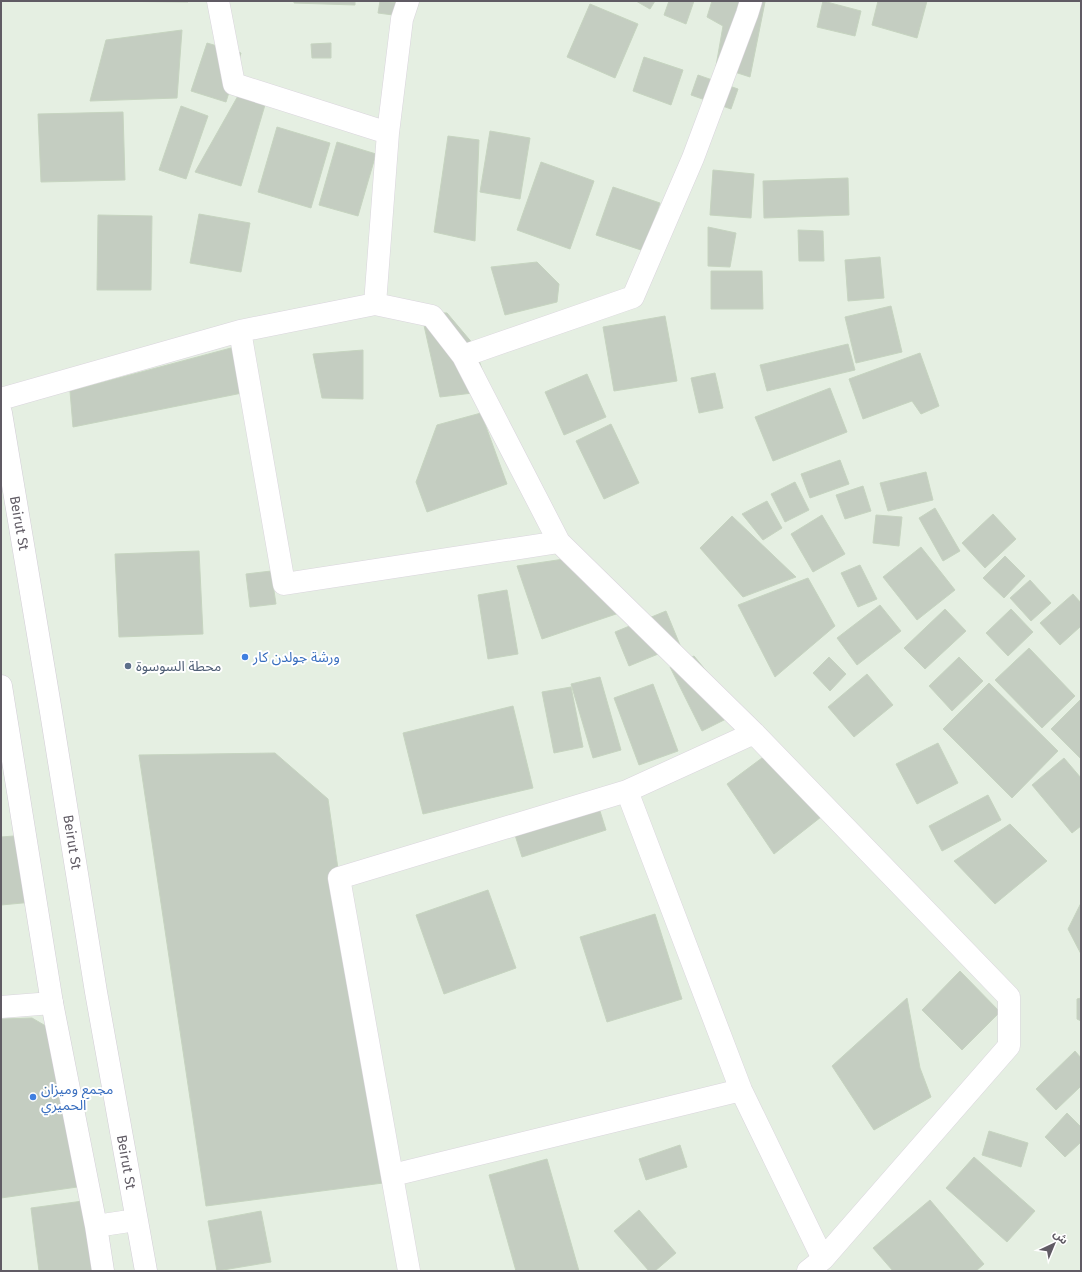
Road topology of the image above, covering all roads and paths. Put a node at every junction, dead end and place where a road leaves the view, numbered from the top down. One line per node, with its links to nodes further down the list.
1 (218, 1): 4 (street)
2 (408, 1): 4 (street)
3 (751, 1): 7 (street)
4 (388, 133): 5 (street)
5 (375, 304): 6 (street); 7 (street)
6 (240, 331): 8 (street); 10 (street)
7 (463, 356): 10 (street)
8 (1, 399)
9 (1, 413): 18 (street, Beirut St)
10 (559, 542): 12 (street)
11 (1, 686): 14 (street)
12 (754, 733): 13 (street); 20 (street)
13 (627, 790): 16 (street); 17 (street)
14 (52, 1003): 15 (street); 19 (street)
15 (1, 1007)
16 (741, 1090): 17 (street); 20 (street)
17 (393, 1174): 23 (street)
18 (136, 1220): 19 (street); 22 (street, Beirut St)
19 (96, 1226): 21 (street)
20 (815, 1265)
21 (103, 1271)
22 (146, 1271)
23 (410, 1271)

